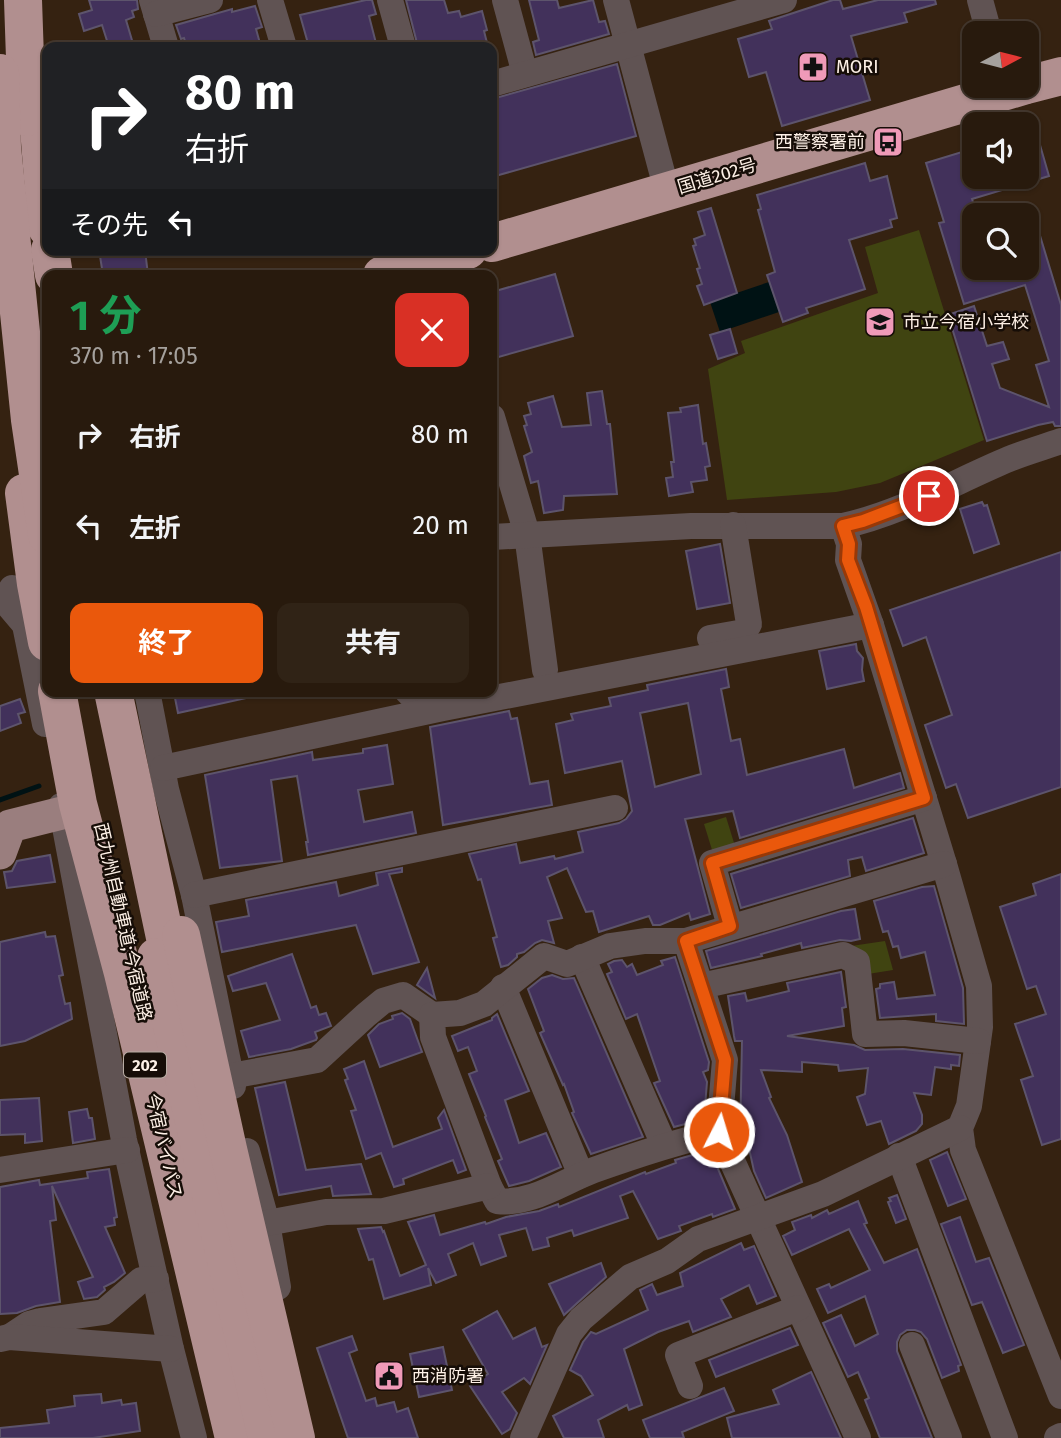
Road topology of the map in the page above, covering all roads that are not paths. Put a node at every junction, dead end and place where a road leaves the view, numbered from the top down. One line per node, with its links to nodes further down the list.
1 (23, 0): 28 (highway, bridge)
2 (32, 0): 23 (highway)
3 (209, 0): 10 (street)
4 (270, 0): 14 (street)
5 (390, 0): 15 (street)
6 (505, 0): 18 (street)
7 (616, 0): 16 (street)
8 (785, 0): 11 (street)
9 (980, 0): 12 (street)
10 (154, 7): 13 (street)
11 (732, 7): 16 (street)
12 (986, 21)
13 (164, 42)
14 (283, 42)
15 (402, 42)
16 (629, 43): 18 (street); 24 (street)
17 (0, 73): 33 (highway, bridge)
18 (525, 74): 21 (street)
19 (1061, 76): 20 (highway, 国道202号)
20 (1040, 81)
21 (497, 82)
22 (977, 98): 24 (highway, 国道202号)
23 (42, 173)
24 (667, 191): 25 (highway, 国道202号)
25 (497, 242)
26 (443, 256): 27 (highway)
27 (397, 267)
28 (42, 304)
29 (1, 330): 30 (highway); 38 (highway)
30 (42, 347)
31 (497, 434): 36 (street)
32 (1061, 442): 35 (street)
33 (42, 501)
34 (733, 525): 35 (street); 36 (street); 41 (street)
35 (843, 526): 39 (street)
36 (527, 534): 37 (street); 41 (street)
37 (497, 537)
38 (24, 585): 40 (highway); 43 (street)
39 (871, 625): 51 (street); 52 (street)
40 (42, 630)
41 (545, 670): 42 (street)
42 (497, 679)
43 (42, 692)
44 (43, 697): 53 (street)
45 (58, 697): 53 (highway, 今宿バイパス / 202)
46 (75, 697): 87 (highway, 西九州自動車道;今宿道路)
47 (101, 697): 87 (highway, 西九州自動車道;今宿道路)
48 (114, 697): 50 (highway, 202)
49 (148, 697): 51 (street)
50 (124, 743): 81 (highway, 202); 87 (highway, bridge)
51 (163, 768): 57 (street)
52 (924, 798): 56 (street); 58 (street)
53 (70, 808): 55 (main road); 69 (street); 85 (highway); 86 (highway, 今宿バイパス / 202)
54 (615, 808): 57 (street)
55 (3, 834)
56 (944, 864): 58 (street); 64 (street)
57 (194, 895): 65 (street)
58 (730, 926): 59 (street)
59 (686, 941): 60 (street); 61 (street)
60 (582, 957): 62 (street); 68 (street)
61 (701, 986): 64 (street); 67 (street)
62 (503, 987): 63 (street); 72 (street)
63 (432, 1016): 65 (street); 73 (street)
64 (978, 1041): 66 (street)
65 (232, 1076): 75 (street)
66 (960, 1128): 70 (street); 83 (street)
67 (719, 1132): 68 (street); 74 (street)
68 (664, 1145): 72 (street)
69 (127, 1150): 71 (street); 76 (street)
70 (899, 1156): 74 (street); 91 (street)
71 (0, 1170)
72 (581, 1175): 73 (street)
73 (489, 1186): 75 (street)
74 (758, 1219): 77 (street); 88 (street)
75 (267, 1223): 81 (street)
76 (156, 1279): 78 (street); 80 (street)
77 (798, 1308): 82 (street); 89 (street)
78 (5, 1338): 80 (street)
79 (912, 1345): 90 (street)
80 (171, 1349): 84 (street)
81 (261, 1363): 87 (highway, 202)
82 (690, 1386)
83 (1061, 1396)
84 (194, 1438)
85 (213, 1438)
86 (234, 1438)
87 (274, 1438)
88 (523, 1438)
89 (858, 1438)
90 (949, 1438)
91 (1004, 1438)

